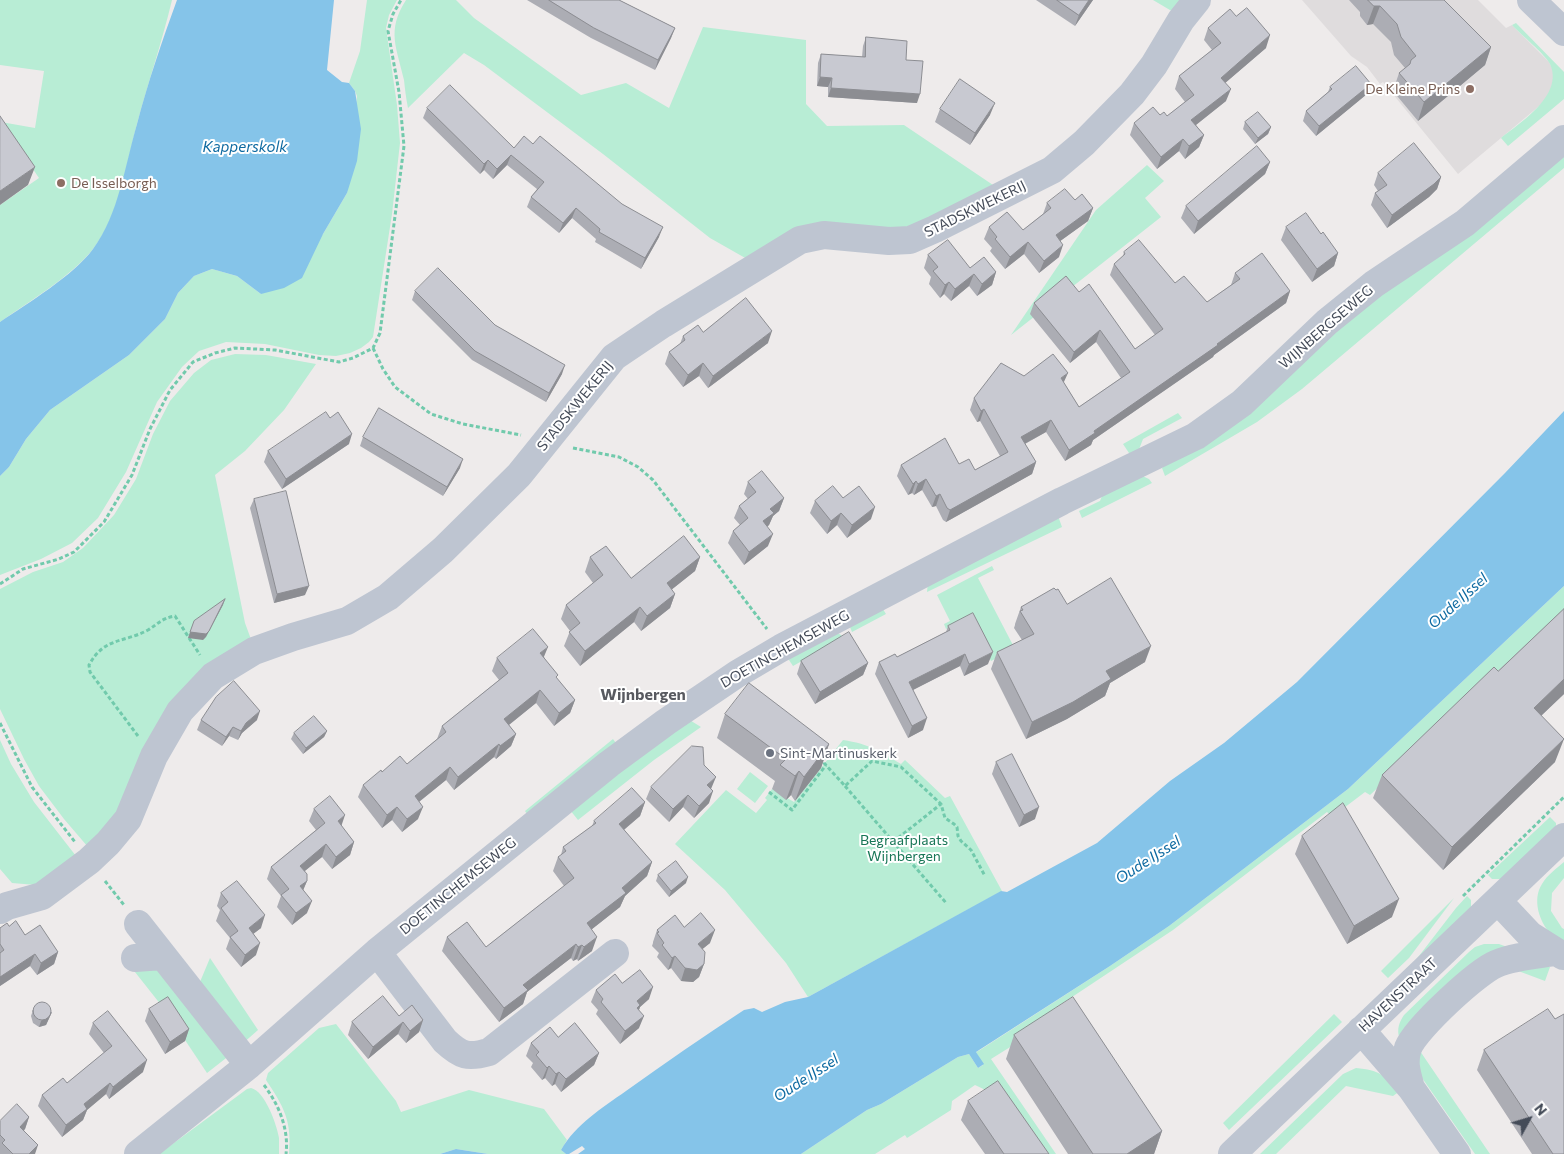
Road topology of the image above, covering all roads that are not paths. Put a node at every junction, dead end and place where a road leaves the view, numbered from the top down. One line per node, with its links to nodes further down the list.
1 (1197, 0): 8 (street, STADSKWEKERIJ)
2 (1532, 0): 3 (street)
3 (1564, 32)
4 (1564, 139): 5 (street, WIJNBERGSEWEG)
5 (1130, 468): 10 (street, DOETINCHEMSEWEG)
6 (1564, 837): 7 (street, HAVENSTRAAT)
7 (1498, 901): 12 (street); 15 (street, HAVENSTRAAT)
8 (0, 910)
9 (138, 924): 13 (street)
10 (377, 952): 11 (street); 16 (street, DOETINCHEMSEWEG)
11 (615, 953)
12 (1560, 954): 17 (street)
13 (163, 956): 14 (street); 16 (street)
14 (135, 958)
15 (1361, 1030): 17 (street); 19 (street, HAVENSTRAAT)
16 (249, 1066): 18 (street, DOETINCHEMSEWEG)
17 (1411, 1088): 20 (street)
18 (138, 1154)
19 (1232, 1154)
20 (1457, 1154)

